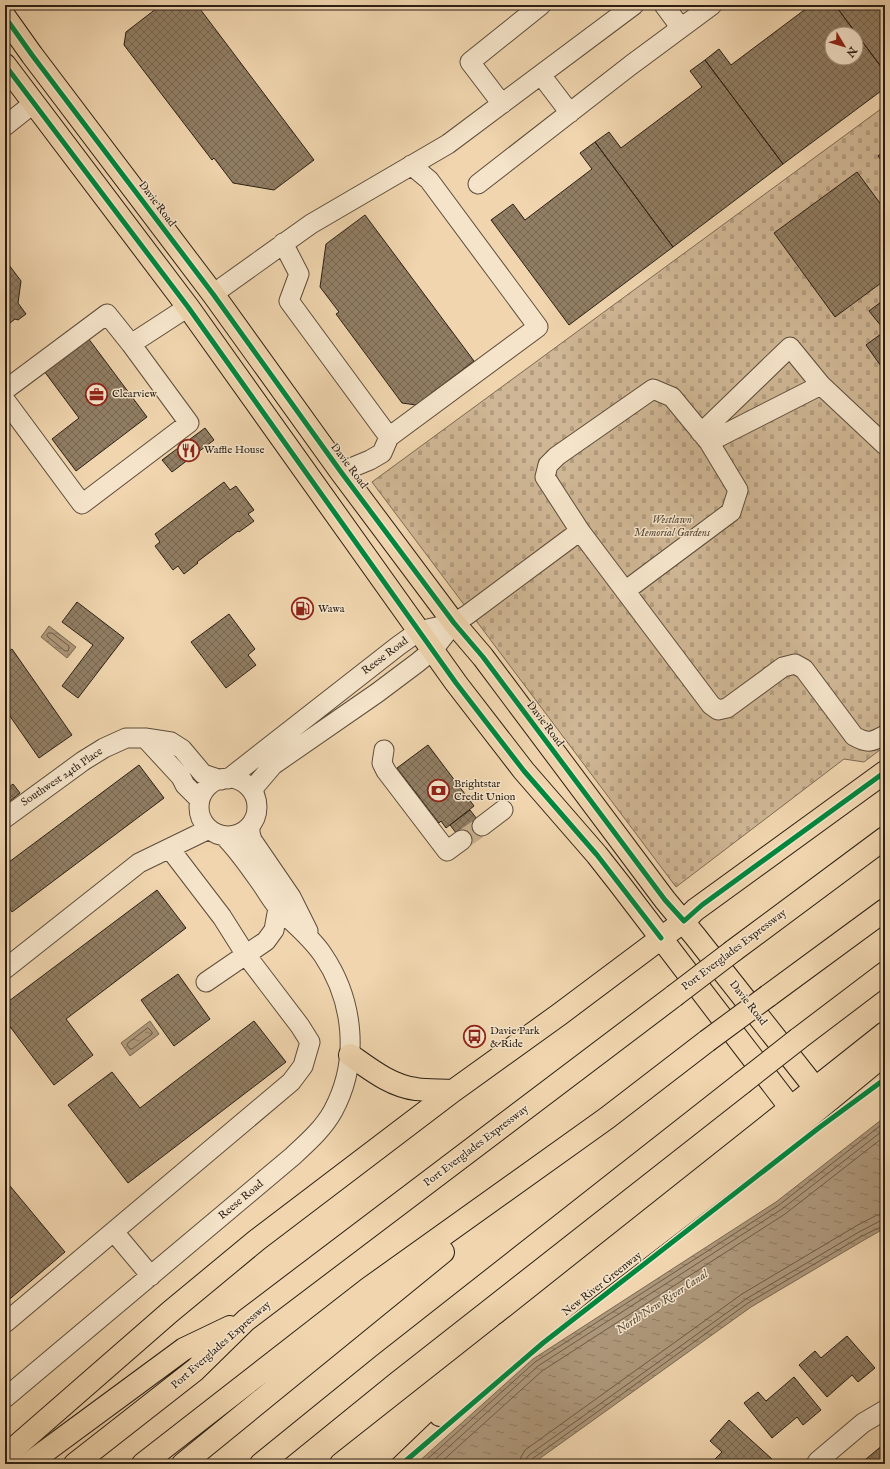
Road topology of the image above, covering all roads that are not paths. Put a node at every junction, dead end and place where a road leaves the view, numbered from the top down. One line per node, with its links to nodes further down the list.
1 (541, 5): 10 (street)
2 (634, 5): 8 (street)
3 (664, 5): 6 (street)
4 (712, 5): 6 (street)
5 (5, 17): 16 (main road, Davie Road)
6 (681, 28): 11 (street)
7 (5, 65): 9 (main road)
8 (541, 74): 10 (street); 11 (street)
9 (34, 103): 12 (street); 17 (main road)
10 (502, 104): 13 (street)
11 (570, 113): 14 (street)
12 (5, 126)
13 (411, 165): 15 (street); 22 (street)
14 (478, 184)
15 (283, 244): 16 (street); 22 (street)
16 (213, 294): 25 (main road, Davie Road)
17 (188, 307): 18 (street); 29 (main road)
18 (131, 344): 20 (street); 21 (street)
19 (821, 385): 23 (street); 23 (street); 24 (street)
20 (5, 390)
21 (5, 400)
22 (389, 437): 25 (street)
23 (705, 438): 26 (street); 27 (street)
24 (885, 445)
25 (341, 472): 28 (main road, Davie Road)
26 (580, 531): 27 (street); 28 (street)
27 (625, 590): 31 (street)
28 (454, 623): 29 (street, Reese Road); 30 (street); 48 (main road, Davie Road)
29 (419, 631): 30 (main road); 35 (street, Reese Road)
30 (433, 650): 36 (street); 49 (main road)
31 (885, 734)
32 (145, 738): 35 (street, Southwest 24th Place); 37 (street); 39 (street, Southwest 24th Place)
33 (384, 750): 44 (street)
34 (885, 772): 48 (main road)
35 (224, 779): 36 (street); 37 (street)
36 (253, 792): 40 (street)
37 (200, 800): 42 (street)
38 (502, 810): 41 (street)
39 (5, 818)
40 (250, 826): 42 (street); 50 (street, Reese Road)
41 (482, 826)
42 (217, 832): 45 (street); 46 (street, Reese Road)
43 (885, 838): 64 (main road, Port Everglades Expressway, bridge)
44 (462, 840)
45 (170, 849): 51 (street); 52 (street)
46 (278, 908): 50 (street, Reese Road); 51 (street)
47 (885, 910): 61 (main road, bridge)
48 (684, 921): 49 (main road); 58 (main road, Davie Road)
49 (661, 938): 59 (main road); 60 (main road)
50 (314, 943): 57 (street, Reese Road)
51 (246, 954): 54 (street); 62 (street)
52 (5, 969)
53 (885, 973): 74 (main road, bridge)
54 (206, 982)
55 (885, 1033): 58 (main road)
56 (885, 1054): 77 (main road)
57 (350, 1055): 59 (main road); 63 (street, Reese Road)
58 (815, 1088): 60 (main road)
59 (453, 1091): 69 (main road)
60 (790, 1107): 66 (main road)
61 (606, 1118): 72 (main road); 73 (main road)
62 (114, 1232): 63 (street); 65 (street)
63 (151, 1276): 67 (street, Reese Road)
64 (246, 1320): 70 (main road); 71 (main road, Port Everglades Expressway)
65 (5, 1323)
66 (507, 1333): 75 (main road); 76 (main road)
67 (5, 1398)
68 (885, 1410): 78 (street)
69 (5, 1456)
70 (28, 1464)
71 (75, 1464)
72 (143, 1464)
73 (183, 1464)
74 (261, 1464)
75 (341, 1464)
76 (371, 1464)
77 (380, 1464)
78 (816, 1464)

